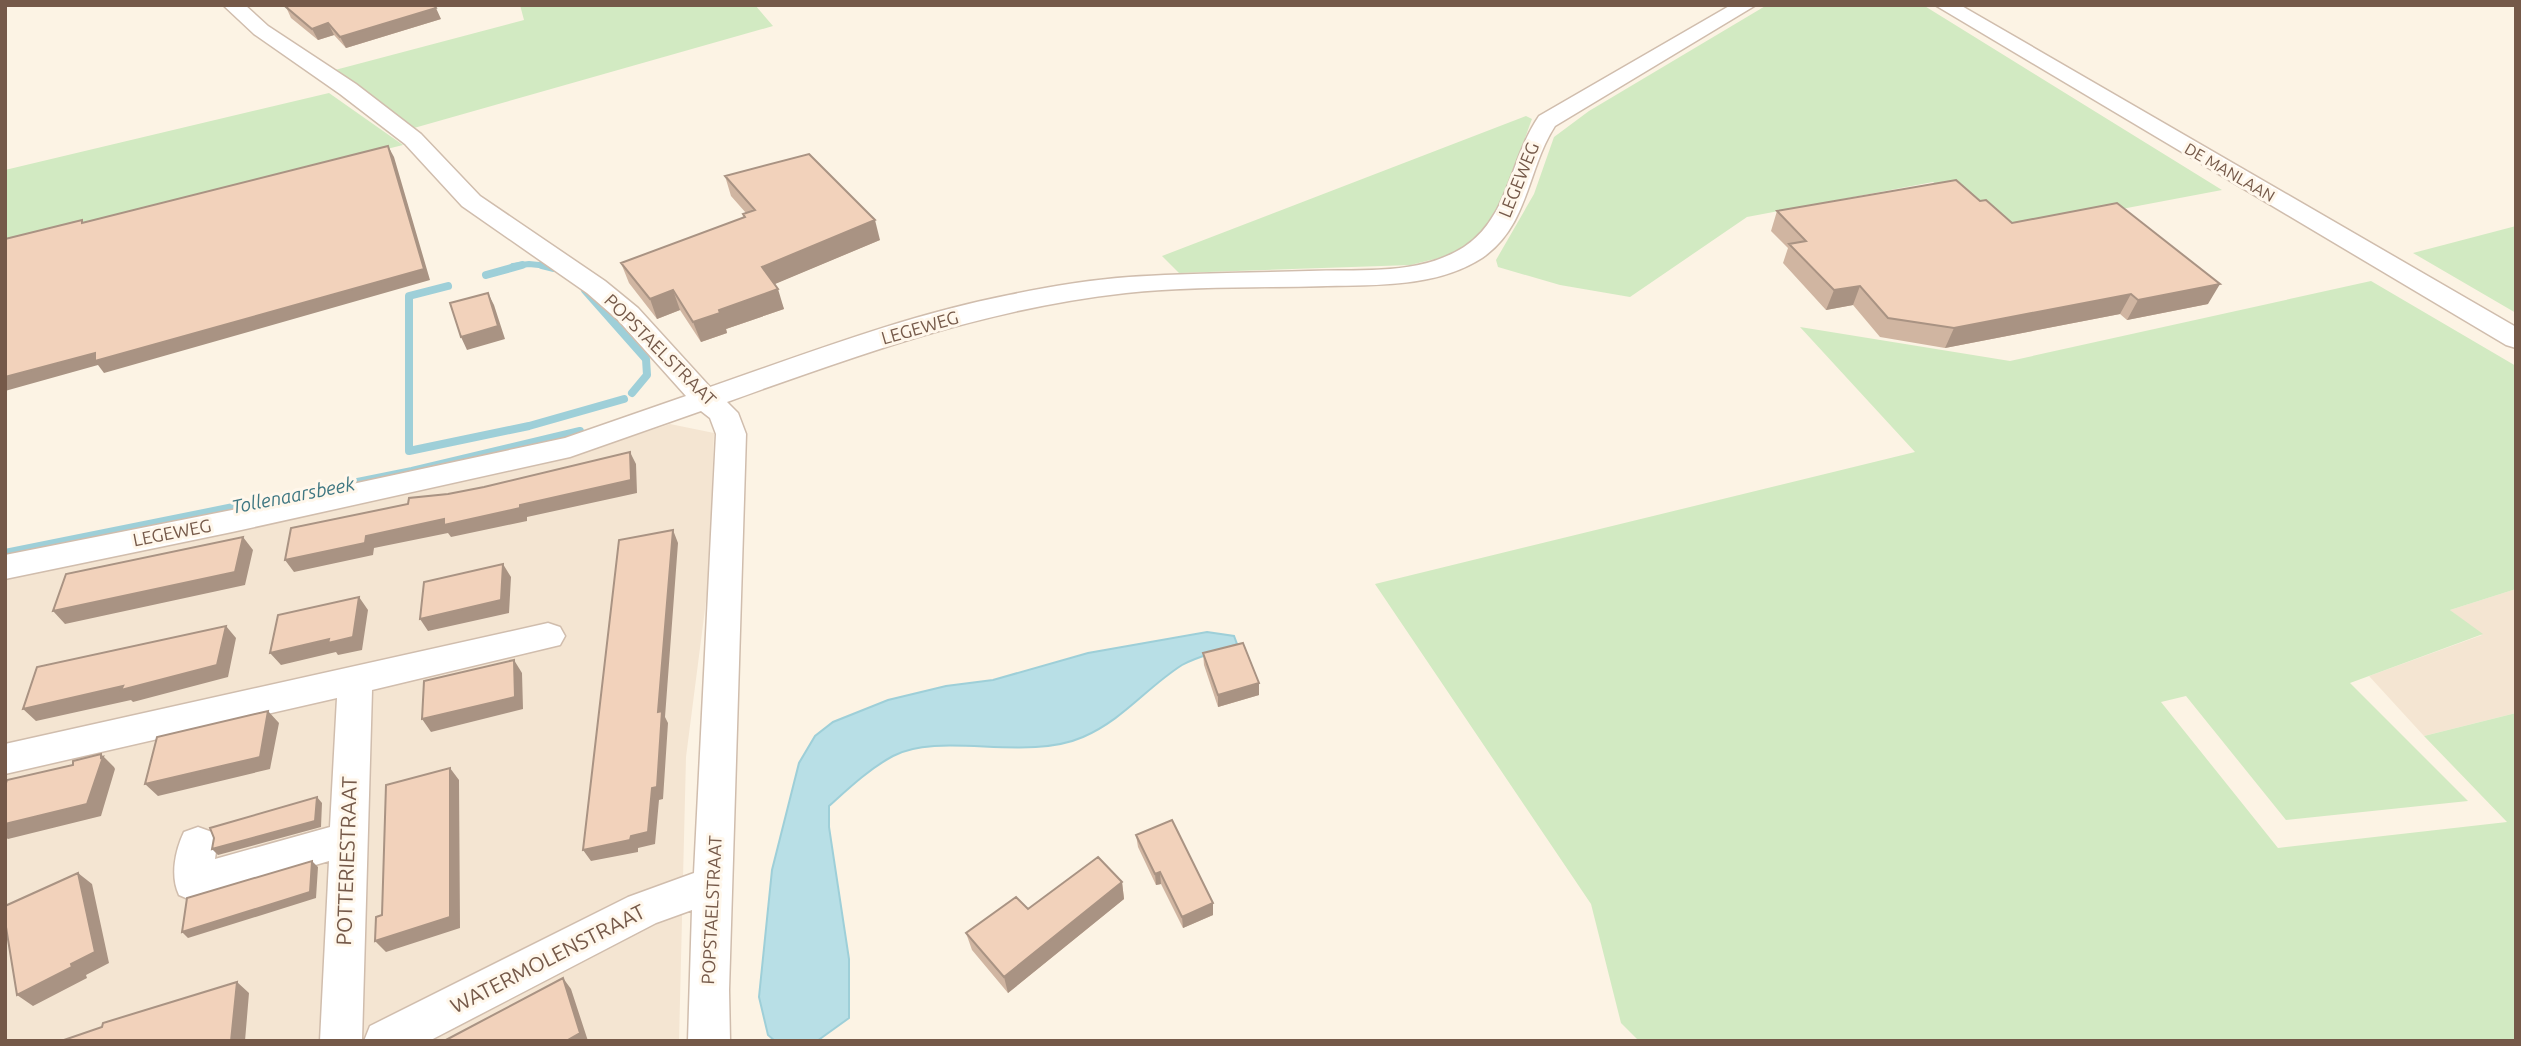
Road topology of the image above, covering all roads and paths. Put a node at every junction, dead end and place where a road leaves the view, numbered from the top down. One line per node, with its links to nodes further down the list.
1 (233, 5): 5 (street, POPSTAELSTRAAT)
2 (1746, 5): 5 (street, LEGEWEG)
3 (1945, 5): 4 (street, DE MANLAAN)
4 (2516, 339)
5 (705, 399): 6 (street, LEGEWEG); 12 (street, POPSTAELSTRAAT)
6 (5, 567)
7 (548, 636): 8 (street)
8 (355, 681): 9 (street); 10 (street, POTTERIESTRAAT)
9 (5, 759)
10 (347, 839): 11 (street); 13 (street, POTTERIESTRAAT)
11 (198, 844)
12 (713, 884): 14 (street, WATERMOLENSTRAAT); 15 (street, POPSTAELSTRAAT)
13 (341, 1041)
14 (385, 1041)
15 (709, 1041)

